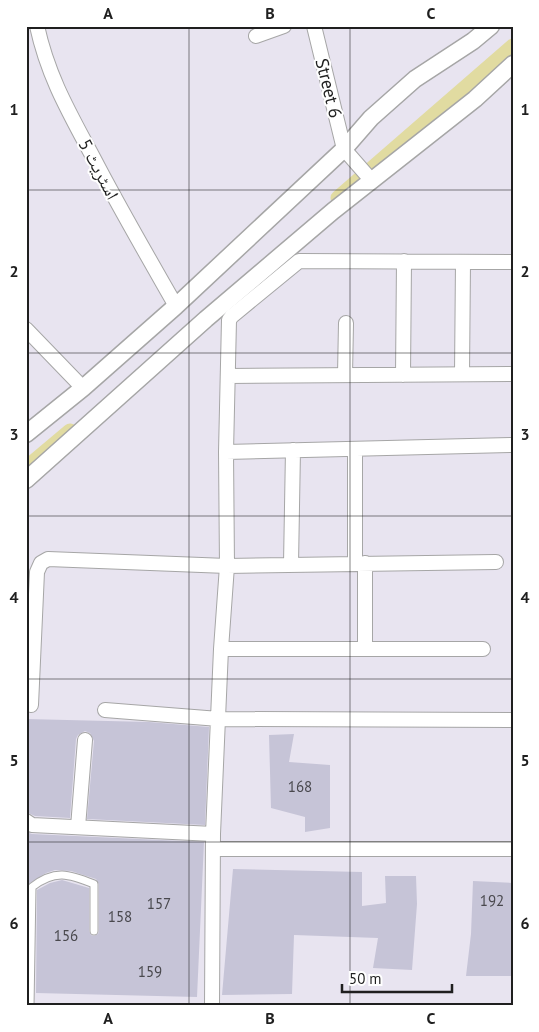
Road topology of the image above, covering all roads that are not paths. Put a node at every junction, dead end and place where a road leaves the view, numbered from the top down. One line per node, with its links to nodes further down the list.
1 (37, 26): 12 (street, اسٹریٹ 5)
2 (284, 26): 5 (street)
3 (314, 26): 7 (street, Street 6)
4 (491, 26): 7 (street)
5 (256, 36)
6 (513, 64): 8 (street)
7 (345, 150): 8 (street); 12 (street)
8 (371, 180): 26 (street)
9 (404, 261): 10 (street); 18 (street); 19 (street)
10 (463, 262): 11 (street); 15 (street)
11 (513, 262)
12 (176, 306): 20 (street)
13 (346, 323): 17 (street)
14 (26, 329): 20 (street)
15 (462, 374): 16 (street); 18 (street)
16 (513, 374)
17 (345, 375): 18 (street); 19 (street)
18 (403, 375)
19 (228, 376): 25 (street)
20 (83, 388): 21 (street)
21 (27, 433)
22 (513, 446): 23 (street)
23 (355, 449): 24 (street); 28 (street)
24 (293, 450): 25 (street); 29 (street)
25 (226, 452): 30 (street)
26 (26, 480)
27 (496, 562): 28 (street)
28 (360, 563): 29 (street); 32 (street)
29 (291, 564): 30 (street)
30 (227, 566): 31 (street); 34 (street)
31 (221, 649): 32 (street); 36 (street)
32 (365, 649): 33 (street)
33 (483, 649)
34 (31, 705)
35 (105, 710): 36 (street)
36 (219, 719): 37 (street); 41 (street)
37 (513, 720)
38 (85, 740): 40 (street)
39 (26, 821): 40 (street)
40 (78, 827): 41 (street)
41 (213, 834): 42 (street)
42 (213, 849): 43 (street); 46 (street)
43 (513, 849)
44 (94, 931): 45 (lane)
45 (30, 1006)
46 (212, 1006)

